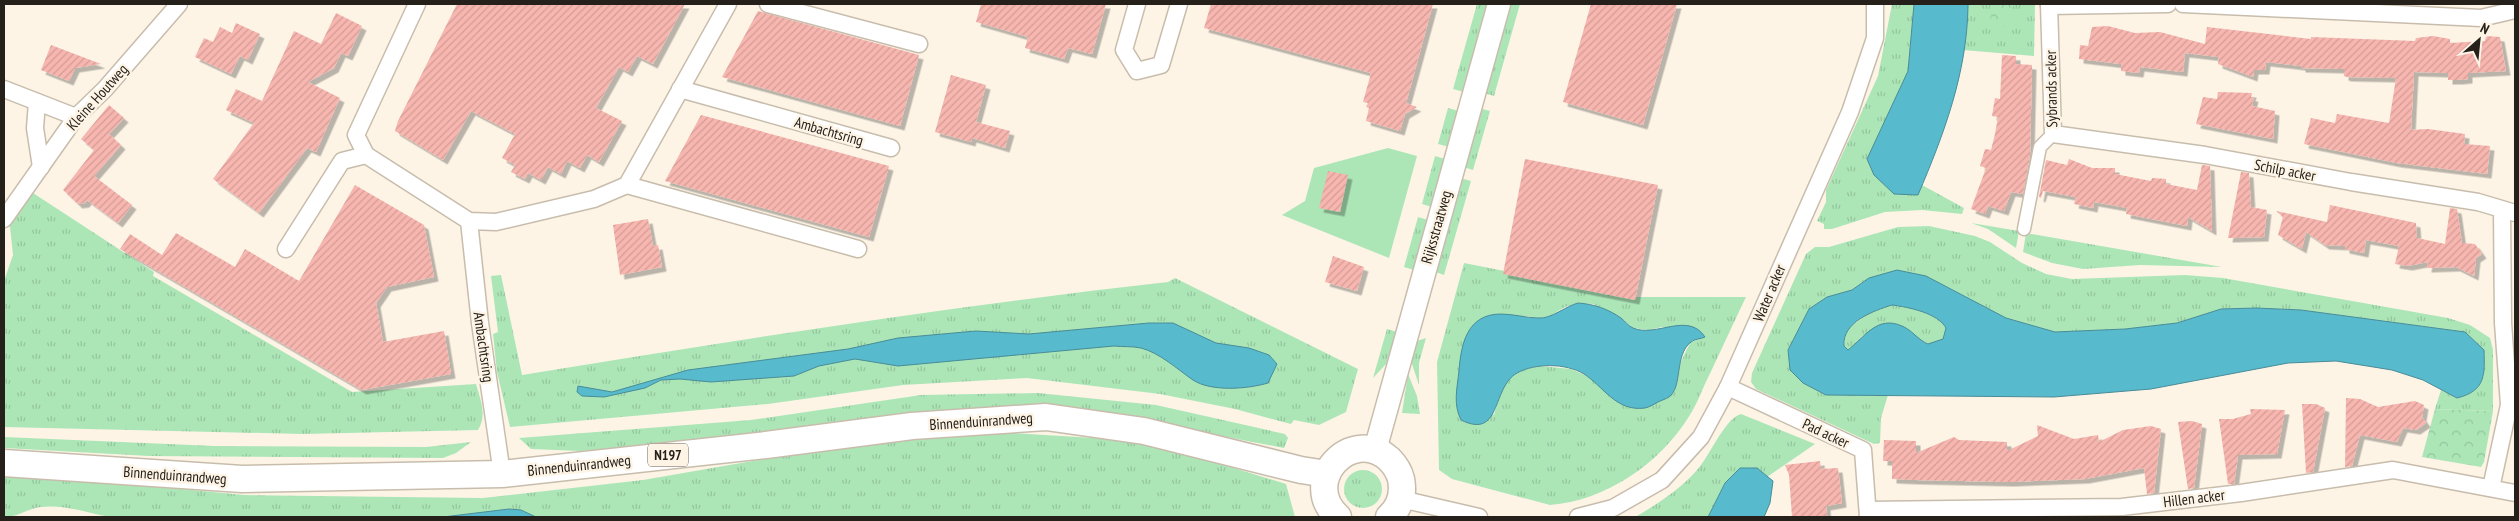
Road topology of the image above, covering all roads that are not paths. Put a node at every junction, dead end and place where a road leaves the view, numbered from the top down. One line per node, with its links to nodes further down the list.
1 (179, 4): 17 (street, Kleine Houtweg)
2 (417, 4): 20 (street)
3 (728, 4): 15 (street)
4 (768, 4): 13 (street)
5 (1137, 4): 6 (street)
6 (1179, 4)
7 (1499, 4): 30 (main road, Rijksstraatweg)
8 (1875, 4): 29 (street, Water acker)
9 (2168, 4): 11 (street)
10 (2183, 4): 12 (street)
11 (2049, 5): 18 (street, Sybrands acker)
12 (2515, 10)
13 (919, 44)
14 (4, 89): 16 (street)
15 (680, 89): 19 (street, Ambachtsring); 22 (street)
16 (37, 102): 17 (street); 21 (street)
17 (76, 117): 21 (street, Kleine Houtweg)
18 (2053, 134): 23 (street, Schilp acker); 26 (street, Sybrands acker)
19 (891, 148)
20 (366, 155): 25 (street); 27 (street)
21 (41, 167): 24 (street, Kleine Houtweg)
22 (627, 186): 25 (street); 28 (street)
23 (2509, 212): 34 (street)
24 (4, 219)
25 (469, 220): 32 (street, Ambachtsring)
26 (2024, 229)
27 (286, 249)
28 (858, 250)
29 (1728, 387): 37 (street, Pad acker); 40 (street, Water acker)
30 (1375, 450): 33 (main road); 36 (main road)
31 (4, 463): 32 (main road, Binnenduinrandweg / N197)
32 (502, 474): 33 (main road, Binnenduinrandweg / N197)
33 (1327, 474): 38 (main road)
34 (2491, 488): 35 (street, Hillen acker); 37 (street, Hillen acker)
35 (2515, 493)
36 (1395, 508): 39 (street)
37 (1868, 514)
38 (1338, 517)
39 (1479, 517)
40 (1578, 517)

